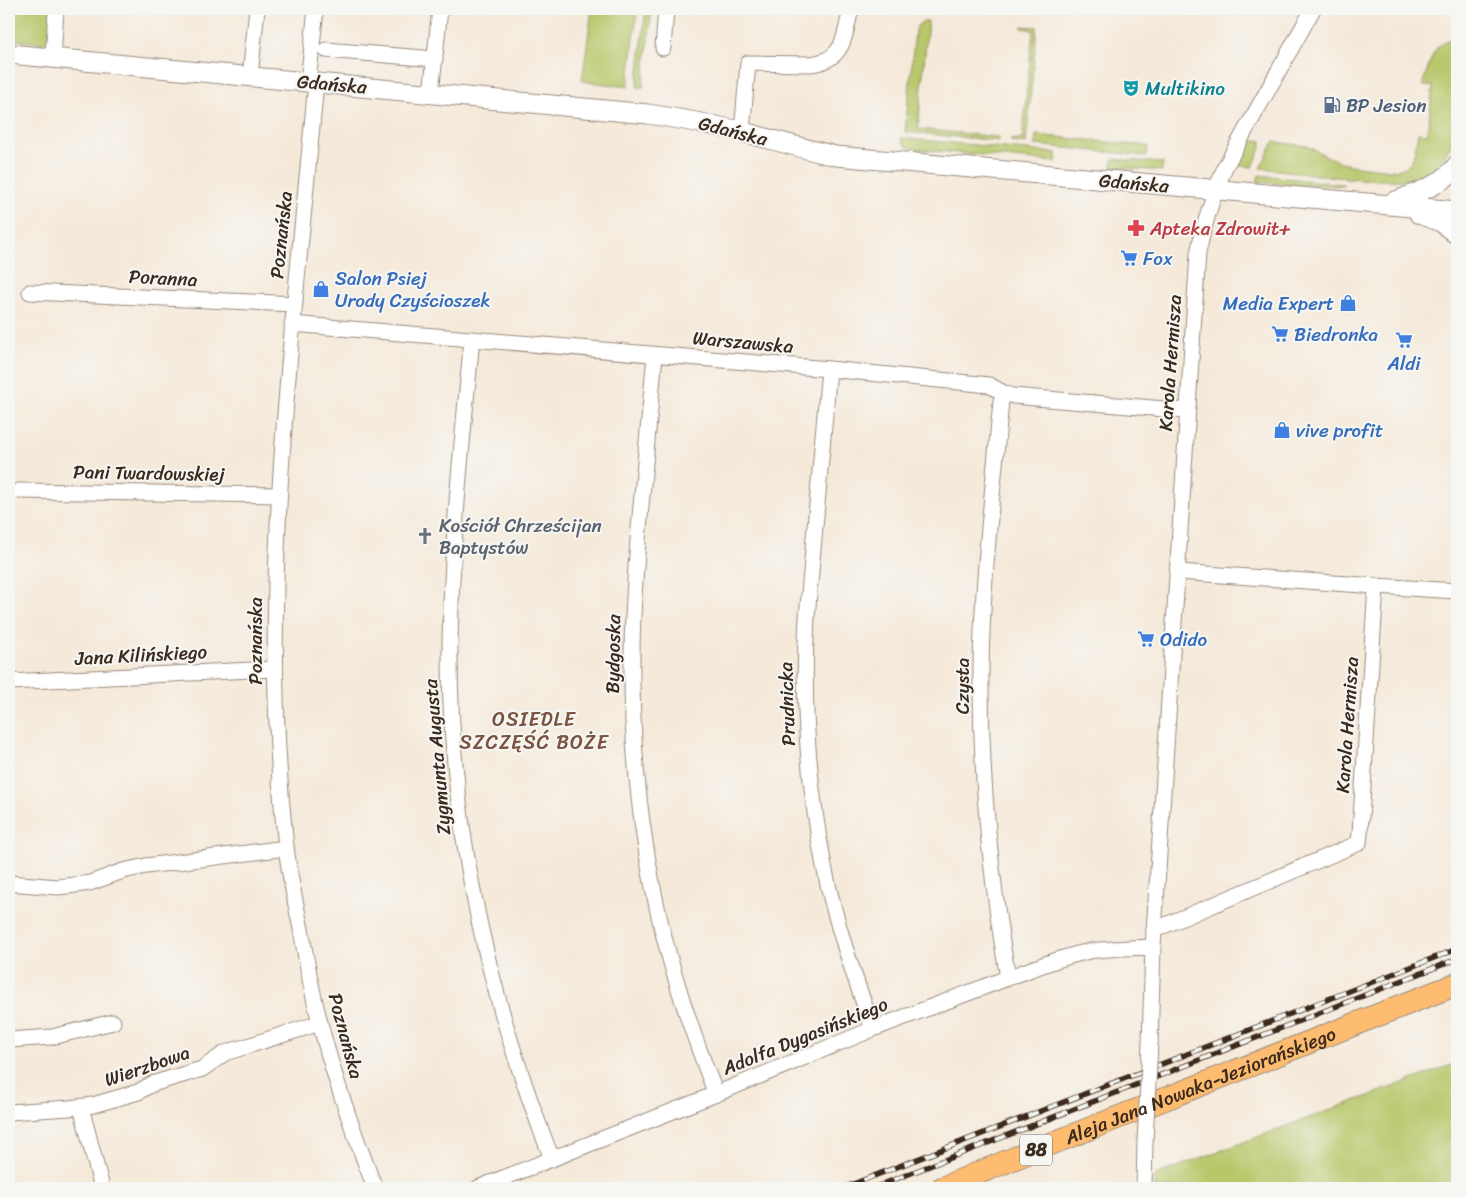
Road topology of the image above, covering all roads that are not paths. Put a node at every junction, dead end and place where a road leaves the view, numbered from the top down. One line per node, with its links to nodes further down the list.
1 (56, 9): 11 (street)
2 (257, 9): 13 (street)
3 (316, 9): 14 (street, Poznańska)
4 (440, 9): 12 (street)
5 (666, 9): 8 (street)
6 (851, 9): 16 (street)
7 (1313, 9): 18 (street, Karola Hermisza)
8 (663, 48)
9 (326, 50): 12 (street)
10 (9, 54): 11 (street, Gdańska)
11 (53, 59): 13 (street, Gdańska)
12 (435, 59): 15 (street)
13 (250, 76): 14 (street, Gdańska)
14 (312, 82): 15 (street, Gdańska); 23 (street, Poznańska)
15 (432, 93): 16 (street, Gdańska)
16 (742, 132): 18 (street, Gdańska)
17 (1457, 165): 19 (street)
18 (1215, 189): 19 (street, Gdańska); 29 (street, Karola Hermisza)
19 (1387, 204): 20 (street, Gdańska); 21 (street)
20 (1457, 211)
21 (1457, 235)
22 (30, 292): 23 (street, Poranna)
23 (294, 304): 24 (street, Poznańska)
24 (292, 324): 25 (street, Warszawska); 31 (street, Poznańska)
25 (472, 339): 26 (street, Warszawska); 51 (street, Zygmunta Augusta)
26 (655, 355): 27 (street, Warszawska); 48 (street, Bydgoska)
27 (829, 370): 28 (street, Warszawska); 46 (street, Prudnicka)
28 (1004, 393): 29 (street, Warszawska); 41 (street, Czysta)
29 (1188, 411): 32 (street, Karola Hermisza)
30 (19, 491): 31 (street, Pani Twardowskiej)
31 (278, 495): 35 (street, Poznańska)
32 (1178, 572): 33 (street); 39 (street, Karola Hermisza)
33 (1376, 586): 34 (street); 39 (street, Karola Hermisza)
34 (1457, 591)
35 (274, 669): 36 (street, Jana Kilińskiego); 37 (street, Poznańska)
36 (9, 682)
37 (286, 848): 38 (street); 45 (street, Poznańska)
38 (9, 883)
39 (1154, 930): 40 (street, Karola Hermisza)
40 (1153, 947): 41 (street, Adolfa Dygasińskiego); 57 (street, Karola Hermisza, bridge)
41 (1008, 978): 46 (street, Adolfa Dygasińskiego)
42 (1457, 984): 55 (main road, Aleja Jana Nowaka-Jeziorańskiego / 88)
43 (1457, 999): 56 (main road, Aleja Jana Nowaka-Jeziorańskiego / 88)
44 (113, 1022): 47 (street)
45 (320, 1023): 49 (street, Wierzbowa); 53 (street, Poznańska)
46 (873, 1029): 48 (street, Adolfa Dygasińskiego)
47 (9, 1040)
48 (716, 1094): 51 (street, Adolfa Dygasińskiego)
49 (81, 1107): 50 (street, Wierzbowa); 52 (street)
50 (9, 1112)
51 (552, 1159): 54 (street, Adolfa Dygasińskiego)
52 (102, 1188)
53 (375, 1188)
54 (478, 1188)
55 (942, 1188)
56 (979, 1188)
57 (1144, 1188)

